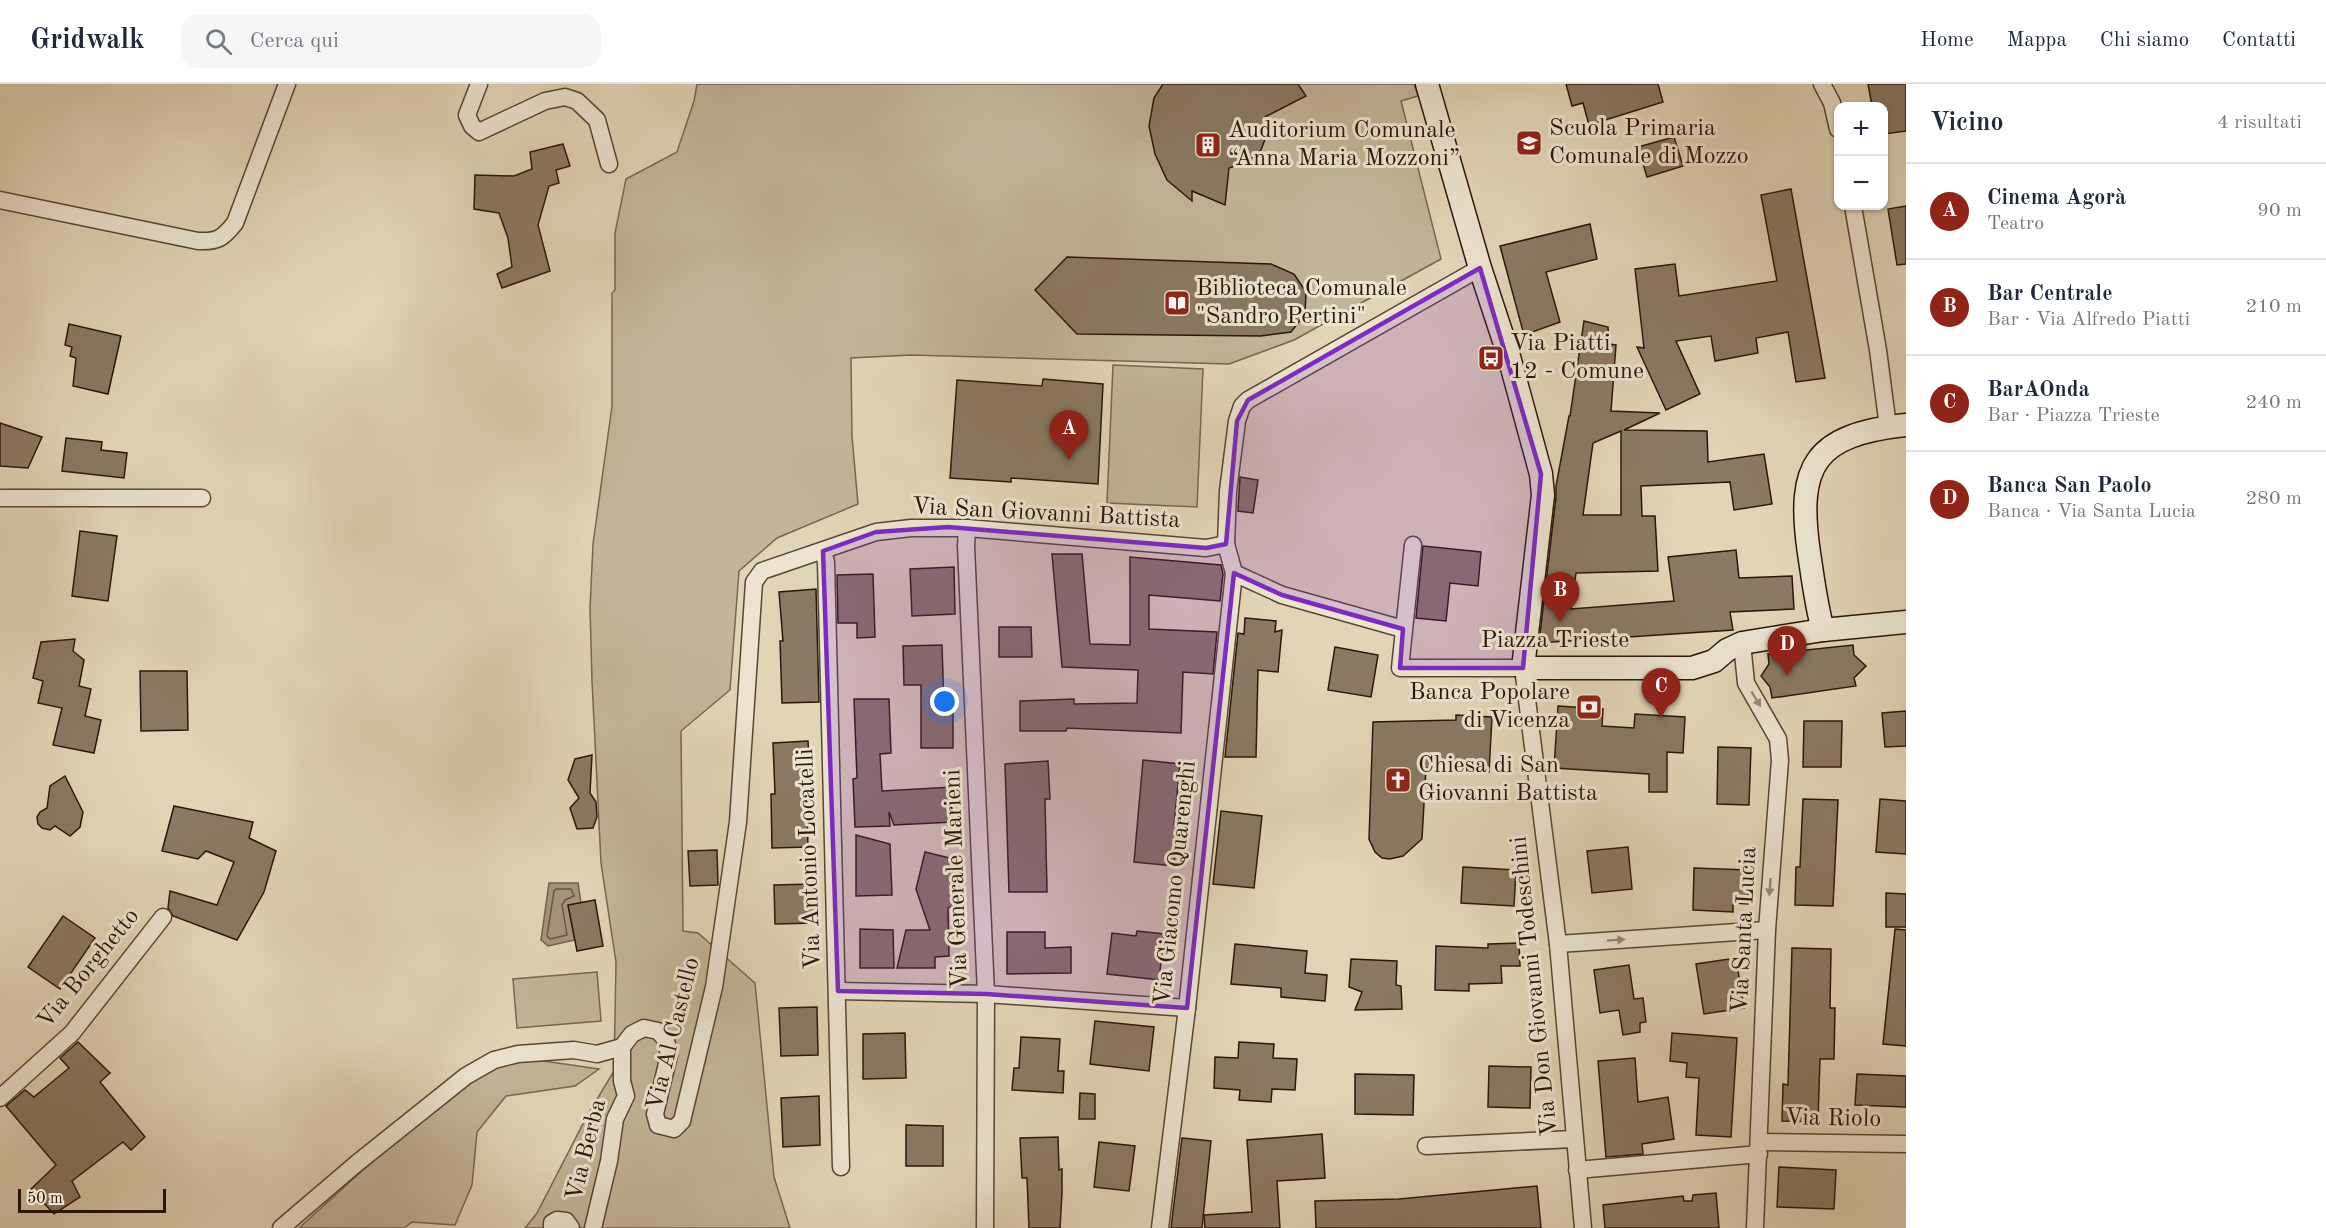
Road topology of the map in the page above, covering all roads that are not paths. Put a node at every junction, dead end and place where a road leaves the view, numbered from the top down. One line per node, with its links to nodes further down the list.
1 (287, 84): 7 (street)
2 (479, 84): 6 (street)
3 (1428, 84): 9 (street)
4 (1822, 84): 5 (street)
5 (1834, 110)
6 (609, 164)
7 (0, 200)
8 (1854, 210): 10 (street)
9 (1480, 268): 14 (street, Via Giacomo Quarenghi); 23 (street)
10 (1897, 426): 21 (street)
11 (0, 498): 12 (street)
12 (202, 498)
13 (967, 528): 14 (street, Via San Giovanni Battista); 16 (street, Via San Giovanni Battista); 28 (street, Via Generale Marieni)
14 (1226, 544): 18 (street, Via Giacomo Quarenghi)
15 (1413, 545): 20 (street, Piazza Trieste)
16 (823, 551): 17 (street, Via San Giovanni Battista); 27 (street, Via Antonio Locatelli)
17 (762, 571): 30 (street, Via Al Castello)
18 (1234, 573): 20 (street); 29 (street, Via Giacomo Quarenghi)
19 (1906, 622): 21 (street)
20 (1403, 629): 23 (street, Piazza Trieste)
21 (1822, 630): 22 (street)
22 (1742, 643): 23 (street, Piazza Trieste); 25 (street, Via Santa Lucia, one-way to 25)
23 (1523, 668): 26 (street, Via Don Giovanni Todeschini)
24 (162, 917): 31 (street, Via Borghetto)
25 (1767, 930): 26 (street, one-way to 25); 35 (street, Via Santa Lucia)
26 (1558, 944): 32 (street, Via Don Giovanni Todeschini)
27 (838, 991): 28 (street); 36 (street, Via Antonio Locatelli)
28 (986, 994): 29 (street); 42 (street, Via Generale Marieni)
29 (1187, 1008): 43 (street, Via Giacomo Quarenghi)
30 (622, 1047): 38 (street, Via Al Castello); 41 (street, Via Berba)
31 (0, 1098)
32 (1574, 1139): 34 (street); 37 (street, Via Don Giovanni Todeschini)
33 (1906, 1144): 35 (street, Via Riolo)
34 (1426, 1146)
35 (1759, 1148): 37 (street, Via Riolo); 45 (street, Via Santa Lucia)
36 (841, 1167)
37 (1577, 1170): 44 (street, Via Don Giovanni Todeschini)
38 (281, 1228)
39 (552, 1228): 40 (street, Via Berba)
40 (571, 1228)
41 (593, 1228)
42 (985, 1228)
43 (1160, 1228)
44 (1584, 1228)
45 (1755, 1228)

